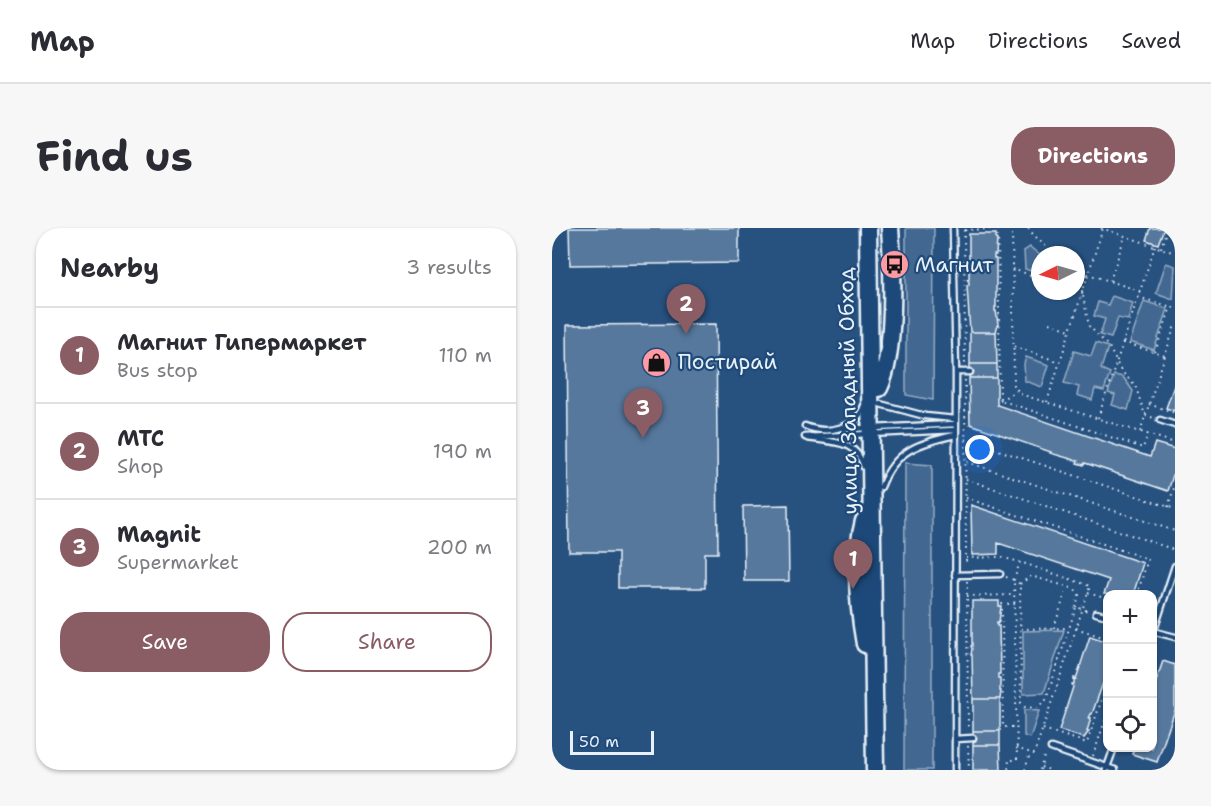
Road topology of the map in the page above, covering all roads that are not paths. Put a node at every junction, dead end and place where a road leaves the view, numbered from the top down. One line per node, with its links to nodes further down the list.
1 (868, 228): 5 (highway, улица Западный Обход)
2 (879, 228): 8 (highway, улица Западный Обход)
3 (890, 228): 8 (highway)
4 (953, 228): 6 (lane)
5 (869, 340): 13 (lane); 14 (highway, улица Западный Обход)
6 (956, 372): 7 (lane); 10 (lane)
7 (967, 372)
8 (880, 396): 10 (lane); 14 (highway, улица Западный Обход)
9 (1160, 420): 11 (lane)
10 (955, 421): 14 (lane); 15 (lane)
11 (1175, 425)
12 (805, 426): 13 (lane)
13 (833, 429): 14 (lane)
14 (875, 431): 15 (lane); 16 (highway, улица Западный Обход); 17 (highway, улица Западный Обход); 17 (lane)
15 (955, 433): 16 (lane); 20 (lane)
16 (881, 487): 32 (highway, улица Западный Обход)
17 (872, 504): 31 (highway, улица Западный Обход)
18 (1175, 566): 23 (lane)
19 (1000, 574): 20 (lane)
20 (955, 575): 27 (lane)
21 (1096, 613): 22 (lane)
22 (1103, 615)
23 (1157, 621)
24 (1157, 634): 25 (lane)
25 (1175, 637)
26 (970, 738): 27 (lane)
27 (955, 739): 33 (lane)
28 (1049, 748): 30 (lane)
29 (1112, 752): 30 (lane)
30 (1106, 768): 34 (lane)
31 (875, 770)
32 (883, 770)
33 (955, 770)
34 (1115, 770)

